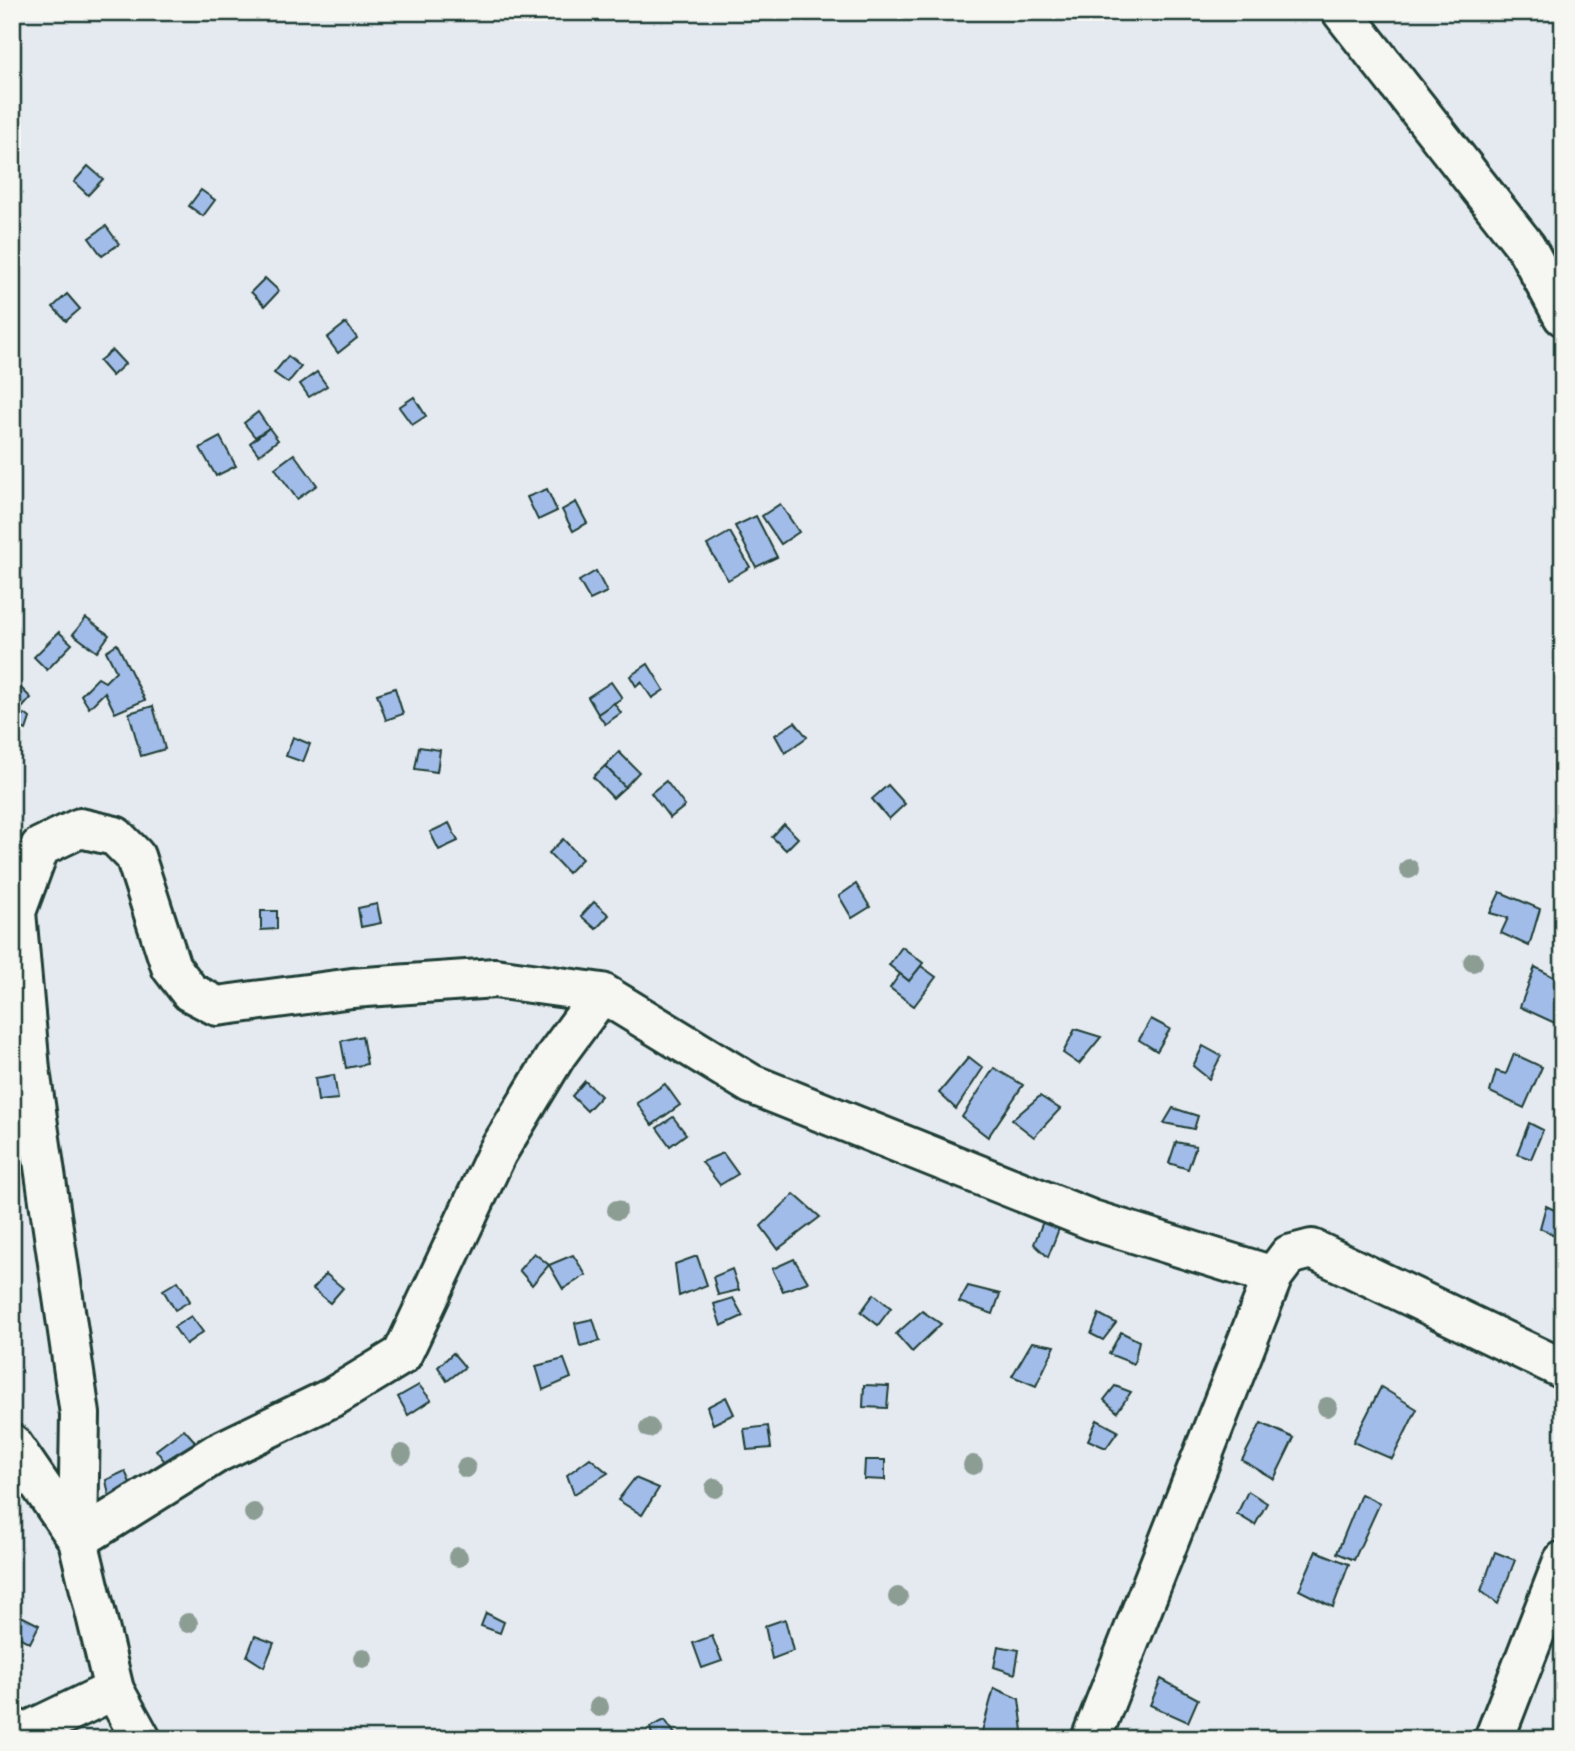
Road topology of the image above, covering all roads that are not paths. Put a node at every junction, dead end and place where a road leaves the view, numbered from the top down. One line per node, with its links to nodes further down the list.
1 (1342, 12): 2 (street)
2 (1563, 316)
3 (602, 993): 4 (street); 7 (street); 7 (street)
4 (1273, 1276): 5 (street); 12 (street)
5 (1563, 1369)
6 (16, 1463): 7 (street)
7 (78, 1540): 9 (street)
8 (1563, 1561): 13 (street)
9 (114, 1690): 10 (street); 11 (street)
10 (22, 1736)
11 (141, 1739)
12 (1091, 1739)
13 (1494, 1739)

